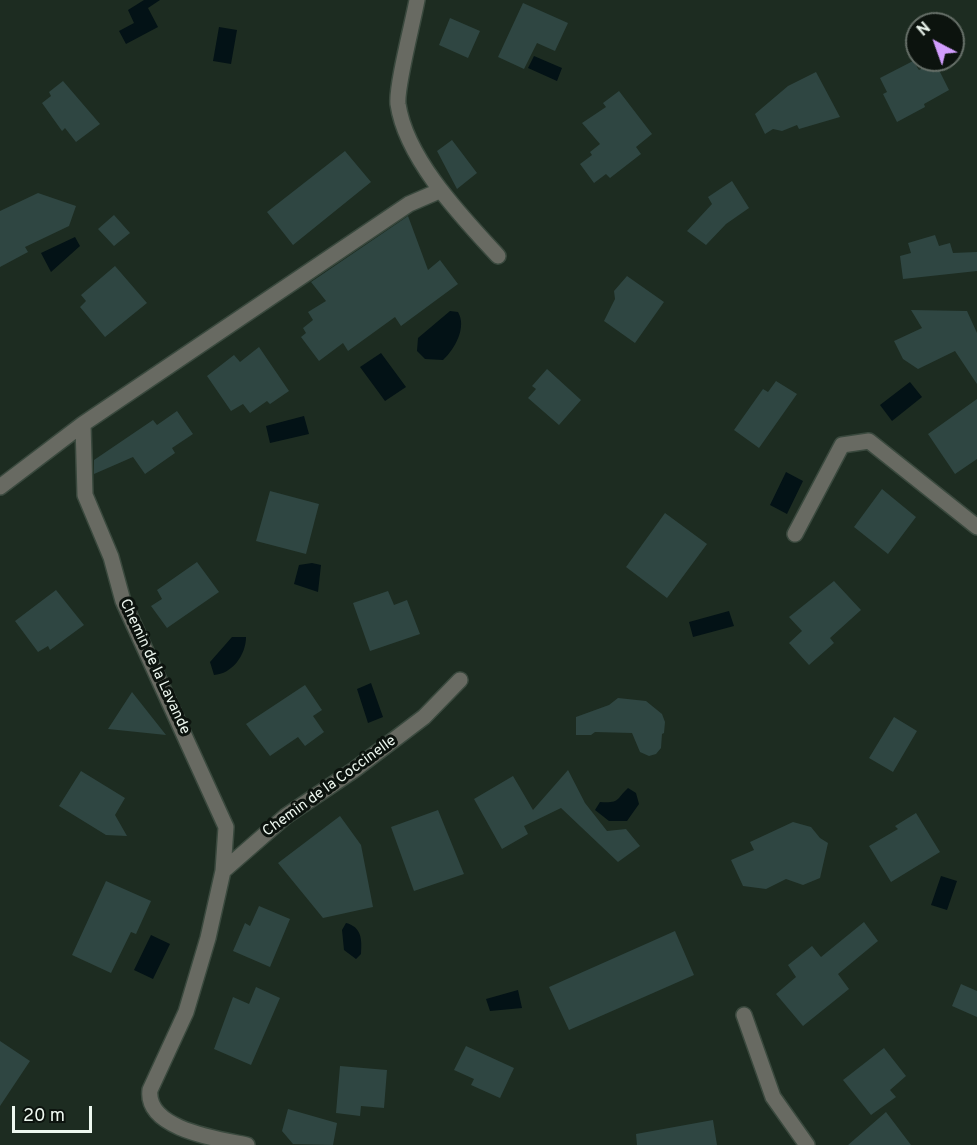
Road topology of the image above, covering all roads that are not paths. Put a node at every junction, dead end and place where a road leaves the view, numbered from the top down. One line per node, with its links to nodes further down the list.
1 (417, 0): 2 (street)
2 (439, 191): 3 (street); 4 (street)
3 (498, 256)
4 (83, 424): 5 (street); 9 (street, Chemin de la Lavande)
5 (0, 487)
6 (977, 527): 7 (street)
7 (795, 534)
8 (460, 680): 9 (street, Chemin de la Coccinelle)
9 (223, 871): 11 (street)
10 (744, 1015): 12 (street)
11 (247, 1145)
12 (807, 1145)

